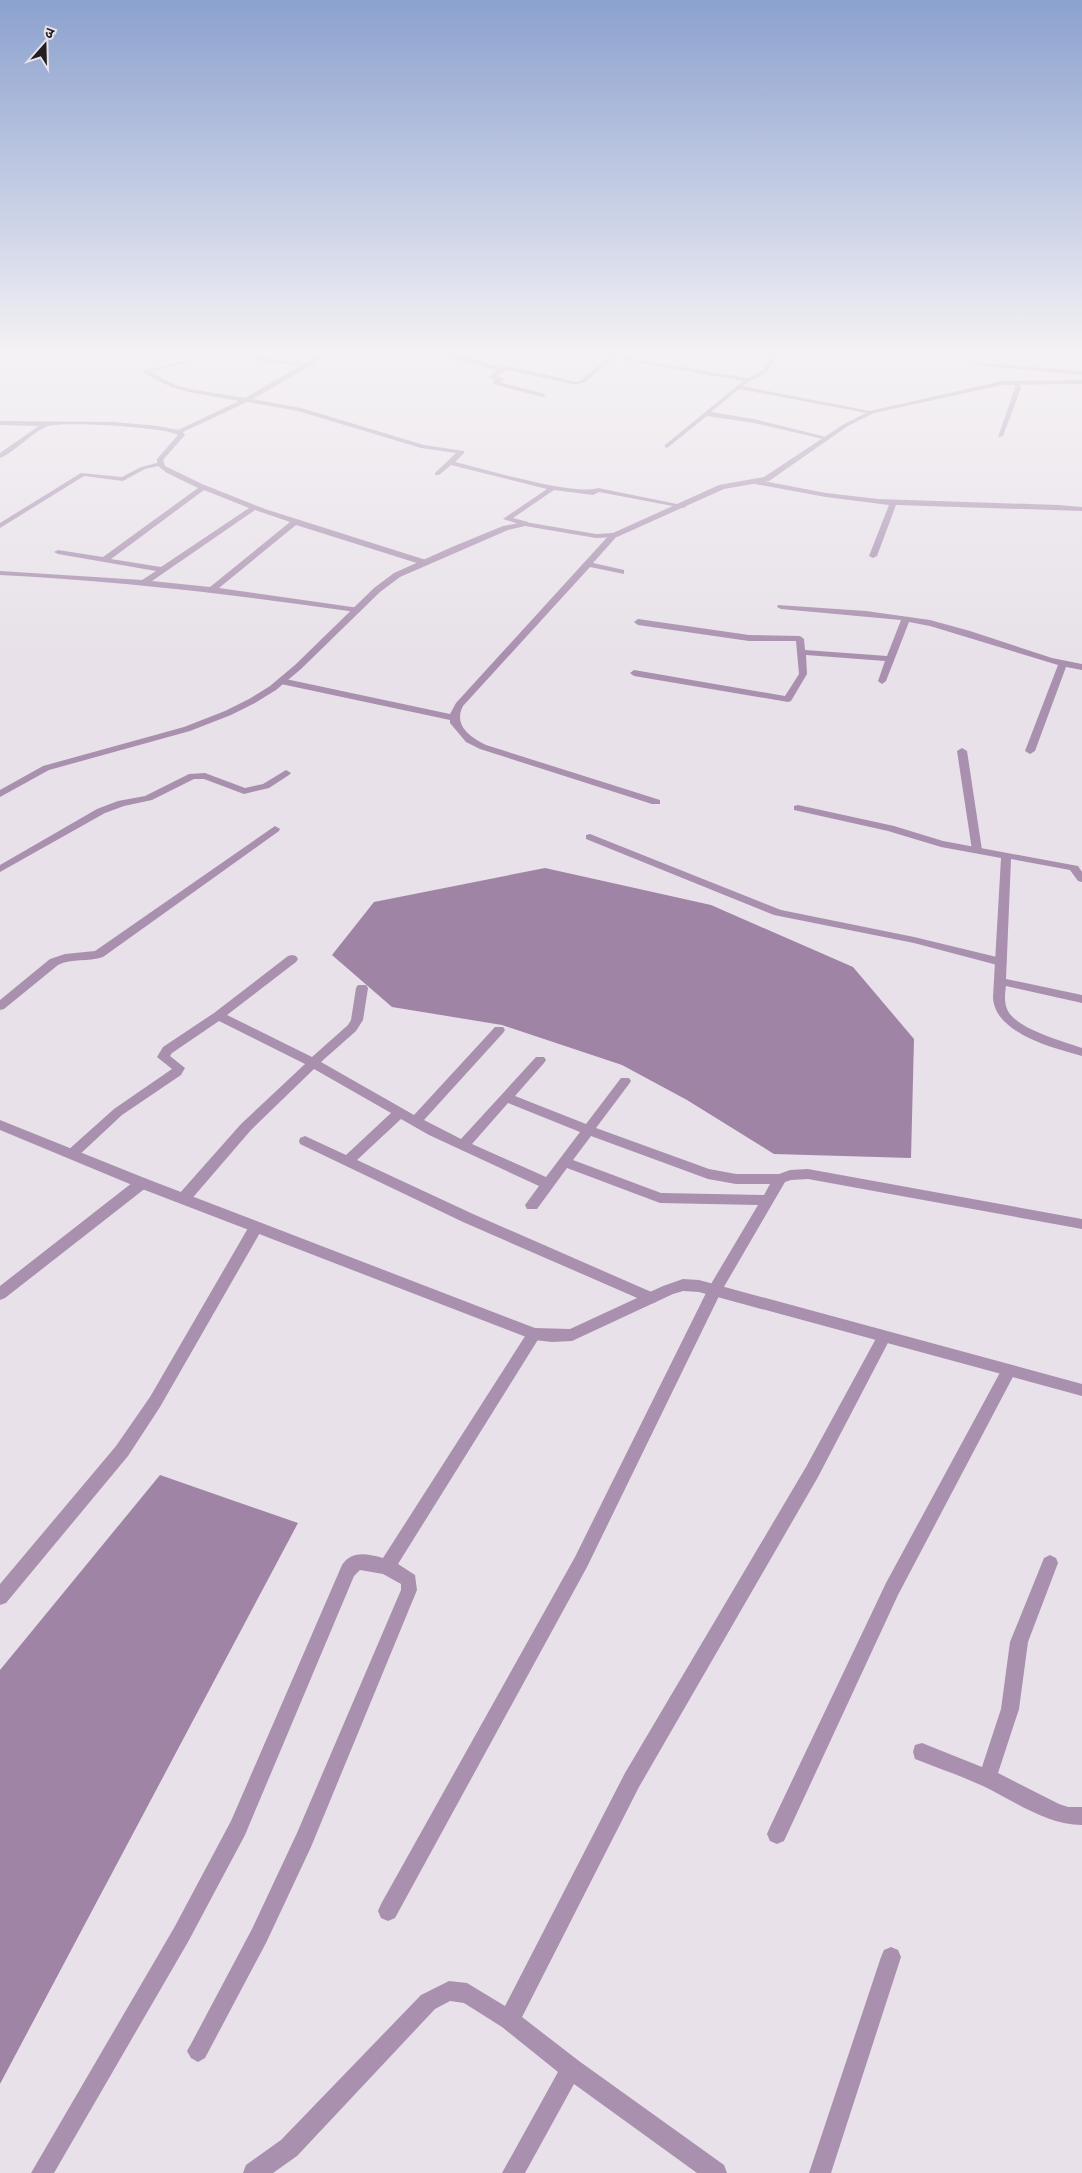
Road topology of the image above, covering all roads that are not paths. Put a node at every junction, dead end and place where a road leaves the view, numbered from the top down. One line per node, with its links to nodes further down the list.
1 (166, 451): 5 (street)
2 (457, 451): 4 (street)
3 (808, 451): 7 (street)
4 (450, 463): 6 (street); 9 (street)
5 (160, 464): 8 (street); 16 (street)
6 (437, 474)
7 (758, 482): 10 (street); 11 (street)
8 (203, 488): 12 (street); 20 (street)
9 (554, 488): 11 (street); 15 (street)
10 (893, 503): 13 (street); 19 (street)
11 (683, 506): 17 (street)
12 (255, 507): 14 (street); 23 (street)
13 (1082, 509)
14 (296, 521): 21 (street); 27 (street)
15 (525, 524): 17 (street); 21 (street)
16 (0, 526)
17 (614, 535): 22 (street)
18 (58, 552): 20 (street)
19 (873, 556)
20 (104, 560): 23 (street)
21 (423, 562): 29 (street)
22 (588, 564): 24 (street); 39 (street)
23 (163, 570): 26 (street)
24 (621, 572)
25 (0, 573): 26 (street)
26 (145, 582): 27 (street)
27 (213, 589): 29 (street)
28 (781, 607): 30 (street)
29 (356, 610): 37 (street)
30 (906, 619): 33 (street); 34 (street)
31 (638, 622): 32 (street)
32 (802, 652): 33 (street); 36 (street)
33 (890, 660): 38 (street)
34 (1062, 664): 35 (street); 41 (street)
35 (1082, 667)
36 (634, 673)
37 (281, 681): 39 (street); 43 (street)
38 (882, 681)
39 (455, 718): 44 (street)
40 (962, 751): 48 (street)
41 (1030, 751)
42 (286, 773): 50 (street)
43 (0, 794)
44 (656, 802)
45 (798, 808): 48 (street)
46 (275, 829): 57 (street)
47 (590, 837): 53 (street)
48 (977, 850): 49 (street)
49 (1006, 855): 51 (street); 53 (street)
50 (0, 869)
51 (1082, 879)
52 (292, 959): 58 (street)
53 (1001, 962): 54 (street)
54 (1000, 981): 56 (street); 60 (street)
55 (362, 988): 62 (street)
56 (1082, 999)
57 (0, 1006)
58 (218, 1016): 62 (street); 71 (street)
59 (499, 1030): 66 (street)
60 (1082, 1052)
61 (540, 1060): 64 (street)
62 (313, 1063): 65 (street); 77 (street)
63 (625, 1081): 68 (street)
64 (505, 1097): 68 (street); 70 (street)
65 (399, 1113): 66 (street); 72 (street)
66 (415, 1122): 70 (street)
67 (0, 1125): 71 (street)
68 (587, 1130): 73 (street); 74 (street)
69 (305, 1141): 72 (street)
70 (463, 1145): 76 (street)
71 (72, 1154): 75 (street)
72 (348, 1161): 84 (street)
73 (563, 1162): 76 (street); 78 (street)
74 (780, 1179): 78 (street); 80 (street)
75 (142, 1183): 77 (street); 83 (street)
76 (548, 1184): 79 (street)
77 (184, 1198): 81 (street)
78 (768, 1200): 82 (street)
79 (532, 1205)
80 (1082, 1224)
81 (256, 1227): 85 (street); 91 (street)
82 (715, 1289): 84 (street); 86 (street); 96 (street)
83 (0, 1294)
84 (651, 1298): 85 (street)
85 (534, 1334): 90 (street)
86 (884, 1337): 87 (street); 98 (street)
87 (1008, 1371): 88 (street); 95 (street)
88 (1082, 1390)
89 (1050, 1563): 93 (street)
90 (386, 1567): 99 (street); 101 (street)
91 (0, 1597)
92 (922, 1752): 93 (street)
93 (987, 1778): 94 (street)
94 (1082, 1816)
95 (777, 1834)
96 (388, 1911)
97 (891, 1956): 105 (street)
98 (508, 2020): 100 (street); 102 (street)
99 (198, 2051)
100 (572, 2069): 103 (street); 104 (street)
101 (42, 2173)
102 (254, 2173)
103 (513, 2173)
104 (716, 2173)
105 (820, 2173)

